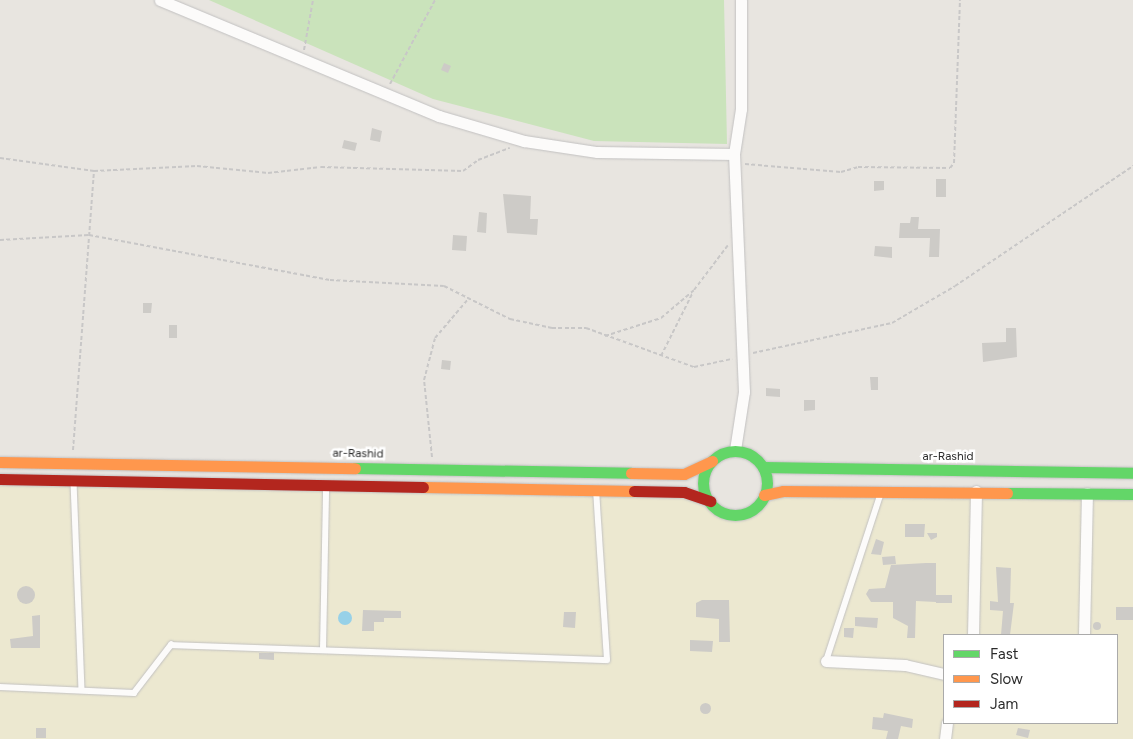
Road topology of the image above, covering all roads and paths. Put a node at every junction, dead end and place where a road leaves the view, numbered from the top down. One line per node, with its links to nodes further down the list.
1 (160, 0): 6 (street)
2 (313, 0): 6 (path)
3 (435, 0): 7 (path)
4 (741, 0): 10 (street)
5 (960, 0): 10 (path)
6 (302, 57): 7 (street)
7 (386, 92): 8 (street)
8 (524, 141): 10 (street); 12 (path)
9 (0, 158): 12 (path)
10 (735, 158): 13 (street)
11 (1133, 166): 20 (path)
12 (94, 171): 14 (path)
13 (738, 232): 16 (path); 20 (street)
14 (89, 235): 15 (path); 17 (path); 24 (path)
15 (0, 240)
16 (694, 290): 18 (path); 19 (path)
17 (469, 298): 18 (path); 26 (path)
18 (605, 336): 19 (path)
19 (661, 356): 20 (path)
20 (744, 356): 21 (street)
21 (735, 450): 22 (street); 25 (street)
22 (712, 461): 26 (street, ar-Rashid); 37 (street)
23 (0, 462): 24 (street, ar-Rashid)
24 (73, 463): 26 (street, ar-Rashid)
25 (763, 468): 27 (street, ar-Rashid); 36 (street)
26 (434, 469)
27 (1133, 473)
28 (0, 479): 29 (street)
29 (74, 480): 30 (street); 44 (lane)
30 (326, 486): 31 (street); 40 (lane)
31 (596, 491): 37 (street); 40 (lane)
32 (882, 491): 33 (street); 36 (street); 41 (lane)
33 (976, 491): 34 (street); 38 (street)
34 (1087, 493): 35 (street); 39 (street)
35 (1133, 494)
36 (764, 495): 37 (street)
37 (710, 501)
38 (973, 634)
39 (1084, 634)
40 (324, 650): 44 (lane)
41 (826, 661): 42 (street)
42 (943, 674)
43 (0, 687): 44 (lane)
44 (82, 690)
45 (948, 724): 46 (street)
46 (945, 739)

